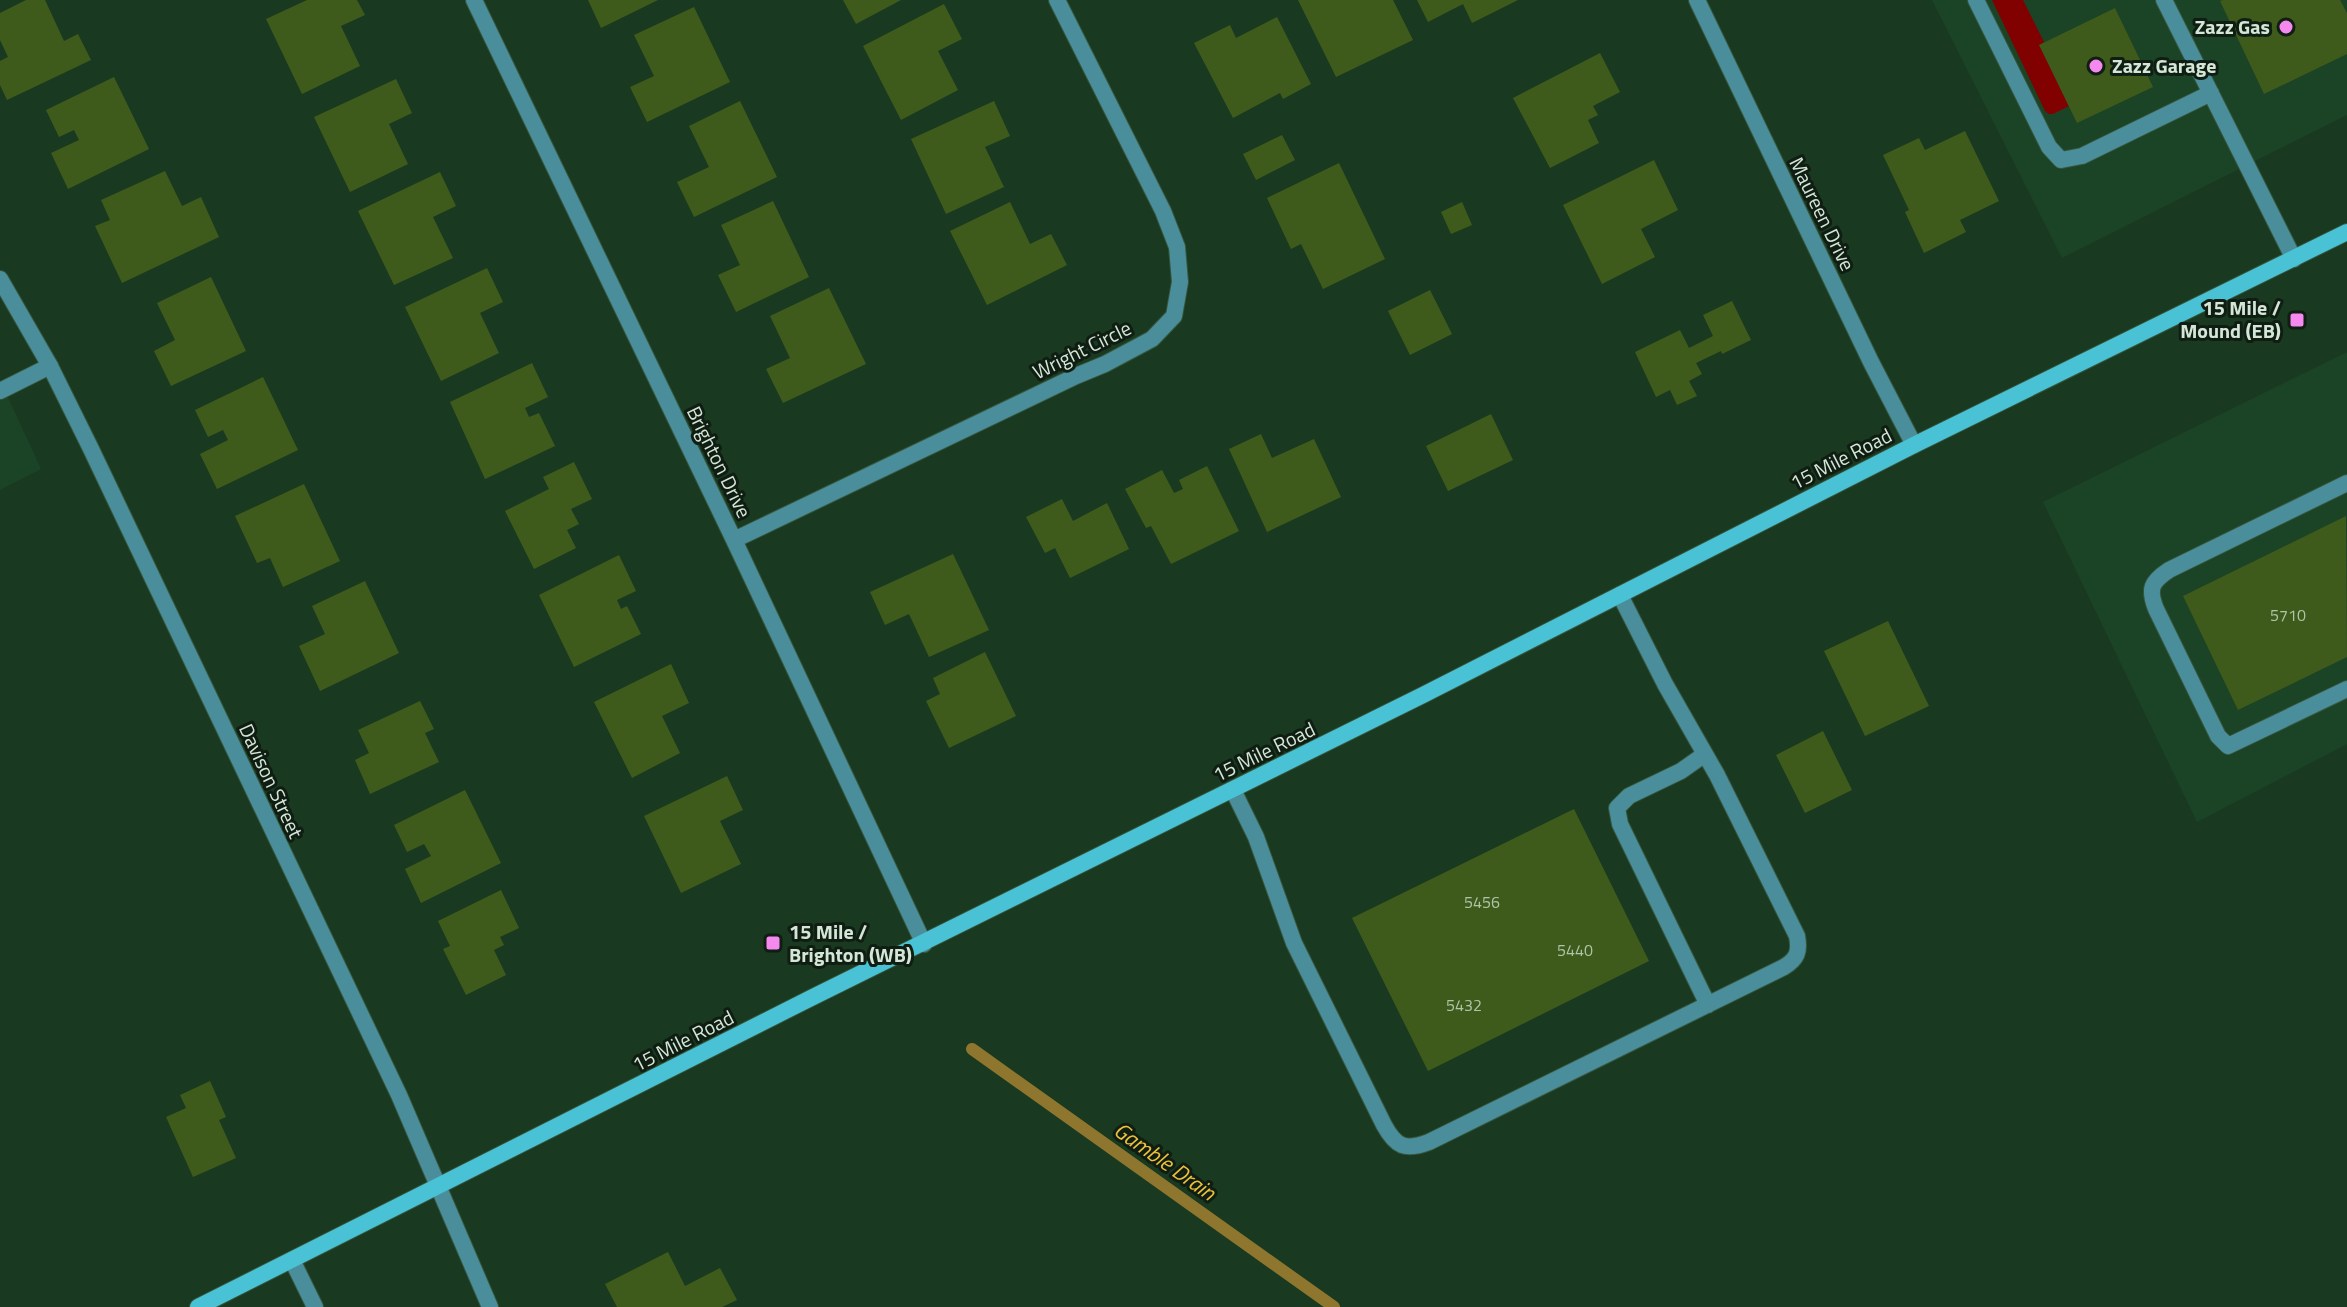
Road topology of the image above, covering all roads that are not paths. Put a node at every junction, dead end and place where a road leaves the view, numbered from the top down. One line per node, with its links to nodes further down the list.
1 (474, 0): 14 (street, Brighton Drive)
2 (1057, 0): 14 (street, Wright Circle)
3 (1697, 0): 12 (street, Maureen Drive)
4 (1976, 0): 6 (street)
5 (2164, 0): 6 (street)
6 (2211, 93): 8 (street)
7 (2347, 232): 8 (main road, 15 Mile Road)
8 (2294, 259): 12 (main road, 15 Mile Road)
9 (0, 279): 10 (street, Davison Street)
10 (50, 366): 11 (street); 21 (street, Davison Street)
11 (0, 391)
12 (1914, 445): 15 (main road, 15 Mile Road)
13 (2347, 483): 16 (street)
14 (734, 540): 19 (street, Brighton Drive)
15 (1620, 595): 17 (street); 18 (main road, 15 Mile Road)
16 (2347, 689)
17 (1705, 754): 20 (street); 20 (street)
18 (1233, 790): 19 (main road, 15 Mile Road); 20 (street)
19 (924, 944): 21 (main road, 15 Mile Road)
20 (1708, 1005)
21 (438, 1187): 22 (main road, 15 Mile Road); 25 (street, Davison Street)
22 (292, 1260): 23 (main road, 15 Mile Road); 24 (street)
23 (198, 1307)
24 (315, 1307)
25 (490, 1307)

